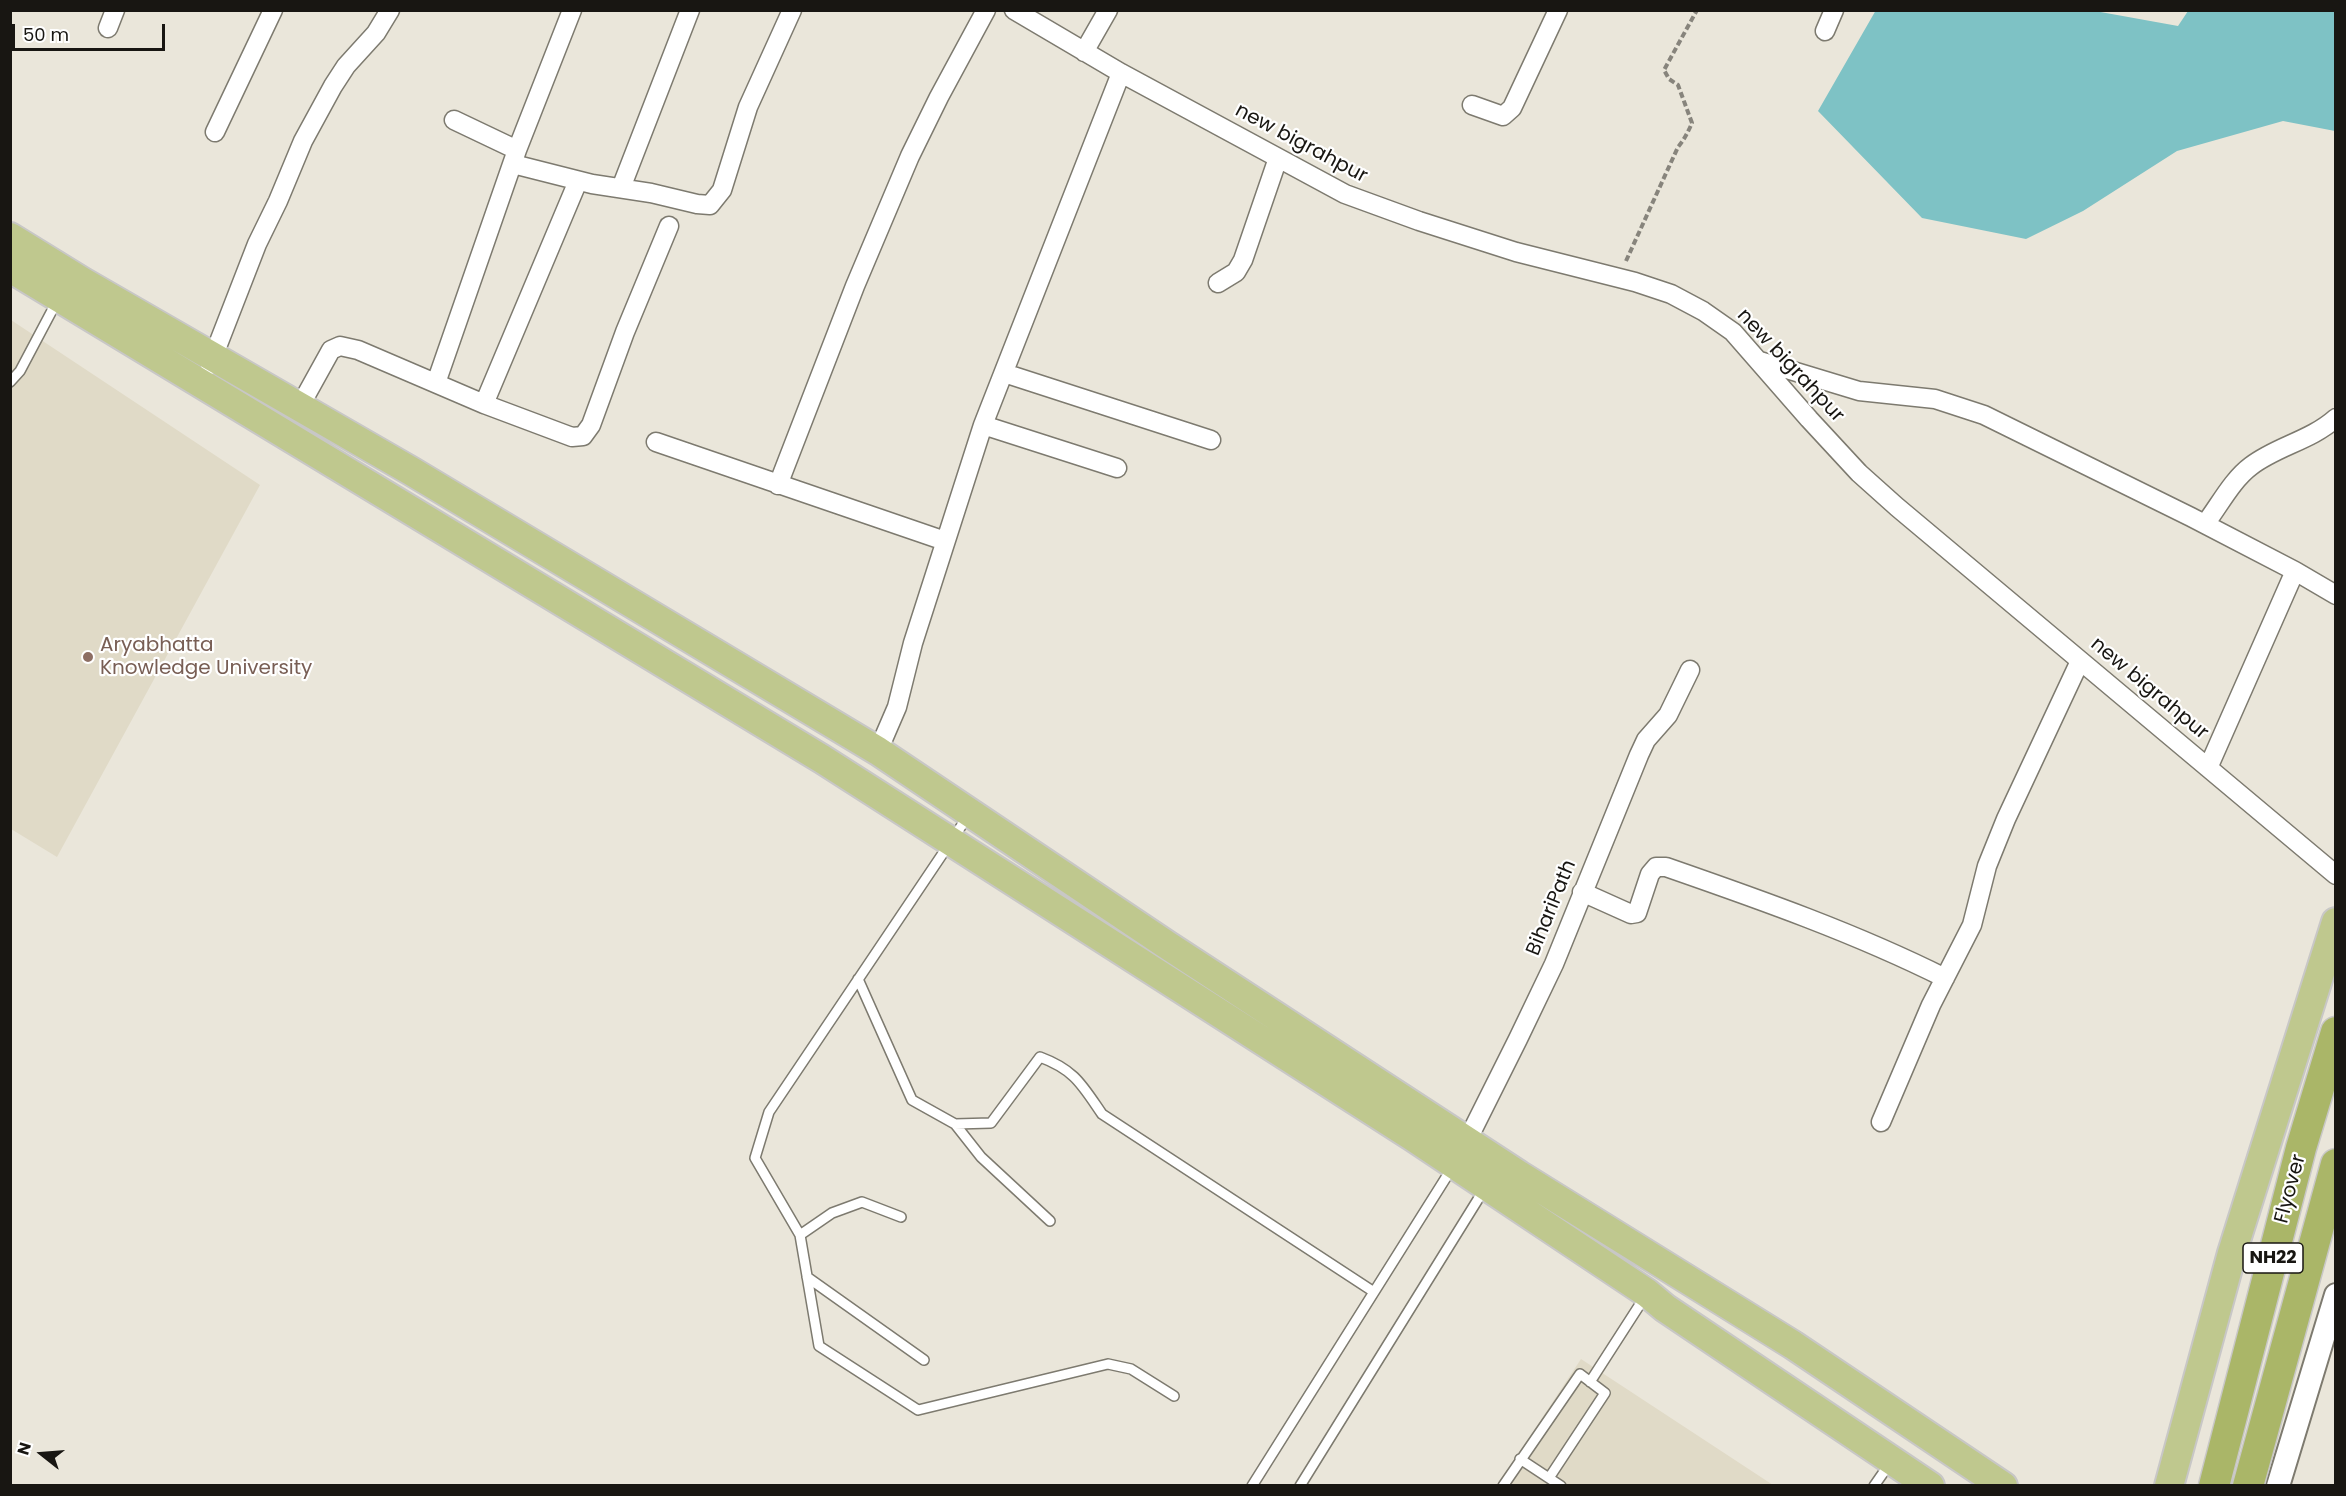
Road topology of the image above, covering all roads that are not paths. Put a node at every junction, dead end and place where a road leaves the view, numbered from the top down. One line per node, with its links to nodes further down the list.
1 (116, 10): 12 (street)
2 (273, 10): 18 (street)
3 (390, 10): 28 (street)
4 (572, 10): 19 (street)
5 (690, 10): 22 (street)
6 (792, 10): 22 (street)
7 (986, 10): 41 (street)
8 (1014, 10): 14 (street, new bigrahpur)
9 (1108, 10): 14 (street)
10 (1558, 10): 16 (street)
11 (1834, 10): 13 (street)
12 (108, 28)
13 (1825, 31)
14 (1084, 52): 15 (street, new bigrahpur)
15 (1121, 73): 20 (street, new bigrahpur); 30 (street)
16 (1472, 105)
17 (454, 120): 19 (street)
18 (214, 132)
19 (515, 157): 21 (street); 33 (street)
20 (1278, 158): 26 (street); 29 (street, new bigrahpur)
21 (578, 181): 22 (street); 34 (street)
22 (621, 189)
23 (669, 226): 34 (street)
24 (10, 237): 28 (main road)
25 (10, 268): 27 (main road)
26 (1218, 283)
27 (59, 297): 31 (lane); 32 (main road)
28 (215, 357): 32 (street); 35 (main road)
29 (1760, 361): 43 (street); 48 (street, new bigrahpur)
30 (1004, 373): 37 (street); 38 (street)
31 (10, 382)
32 (200, 382): 45 (main road)
33 (436, 383): 34 (street); 35 (street)
34 (484, 404)
35 (300, 406): 42 (main road)
36 (2336, 418): 43 (street)
37 (983, 425): 40 (street); 44 (street)
38 (1211, 440)
39 (656, 442): 41 (street)
40 (1117, 468)
41 (778, 485): 44 (street)
42 (498, 524): 45 (main road); 50 (main road)
43 (2205, 524): 46 (street)
44 (945, 541): 52 (street)
45 (482, 552): 51 (main road)
46 (2295, 571): 47 (street); 53 (street)
47 (2336, 595)
48 (2080, 661): 53 (street, new bigrahpur); 59 (street)
49 (1690, 670): 57 (street, BihariPath)
50 (800, 705): 51 (main road); 52 (main road)
51 (782, 735): 55 (main road)
52 (878, 751): 54 (main road)
53 (2208, 768): 56 (street, new bigrahpur)
54 (969, 813): 55 (lane); 64 (main road)
55 (952, 841): 60 (lane); 66 (main road)
56 (2336, 875)
57 (1582, 892): 59 (street); 64 (street, BihariPath)
58 (2336, 922): 88 (main road)
59 (1945, 978): 62 (street)
60 (858, 979): 63 (lane); 70 (lane)
61 (2336, 1032): 89 (highway, Flyover / NH22)
62 (1881, 1122)
63 (955, 1124): 69 (lane); 72 (lane)
64 (1467, 1140): 66 (street, BihariPath); 87 (main road)
65 (2336, 1164): 90 (highway, NH22)
66 (1454, 1165): 67 (main road); 72 (lane)
67 (1486, 1186): 73 (main road); 82 (lane)
68 (901, 1217): 70 (lane)
69 (1050, 1221)
70 (800, 1235): 71 (lane)
71 (807, 1277): 75 (lane); 77 (lane)
72 (1374, 1292): 81 (lane)
73 (1647, 1293): 76 (lane); 79 (main road)
74 (2336, 1295): 91 (street)
75 (924, 1360)
76 (1590, 1382): 78 (lane); 80 (lane)
77 (1174, 1396)
78 (1520, 1459): 80 (lane); 83 (lane)
79 (1891, 1461): 85 (lane); 86 (main road)
80 (1549, 1478): 84 (lane)
81 (1252, 1485)
82 (1300, 1485)
83 (1503, 1485)
84 (1561, 1485)
85 (1874, 1485)
86 (1930, 1485)
87 (2003, 1485)
88 (2169, 1485)
89 (2214, 1485)
90 (2248, 1485)
91 (2278, 1485)

